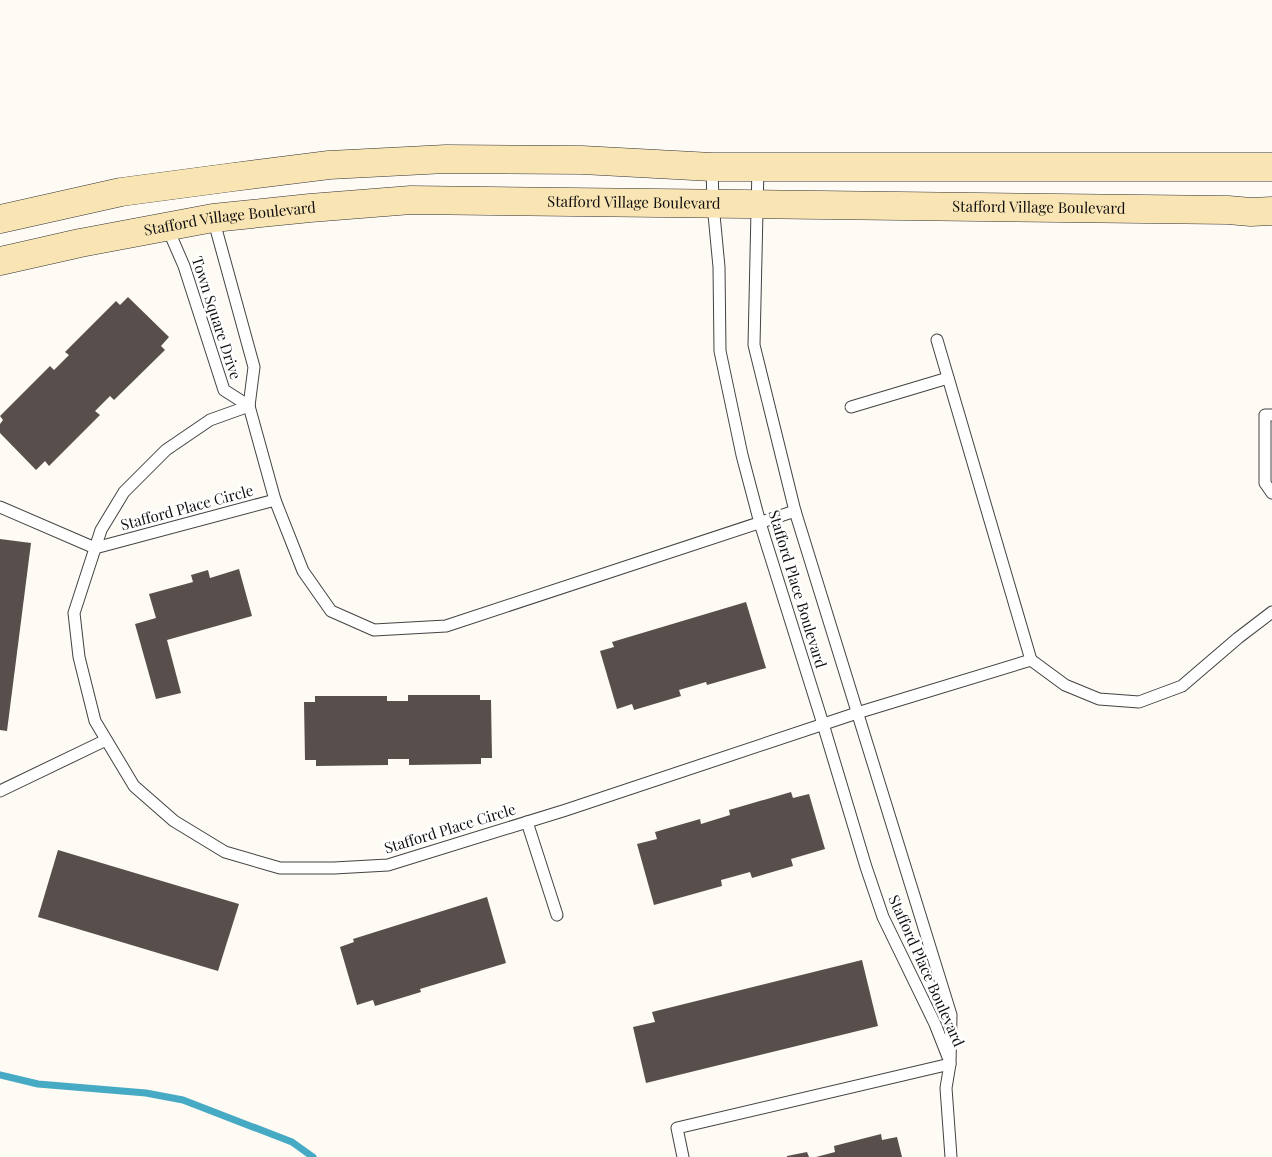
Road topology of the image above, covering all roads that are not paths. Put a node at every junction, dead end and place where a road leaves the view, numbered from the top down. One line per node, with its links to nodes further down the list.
1 (712, 166): 2 (main road); 4 (lane, Stafford Place Boulevard); 8 (main road)
2 (758, 167): 3 (main road); 5 (lane, Stafford Place Boulevard)
3 (1272, 167)
4 (713, 204): 5 (main road, Stafford Village Boulevard); 7 (main road, Stafford Village Boulevard); 20 (lane, Stafford Place Boulevard)
5 (756, 205): 6 (main road, Stafford Village Boulevard); 19 (lane, Stafford Place Boulevard)
6 (1272, 211)
7 (213, 218): 9 (main road, Stafford Village Boulevard); 13 (lane, Town Square Drive)
8 (0, 219)
9 (168, 227): 10 (main road, Stafford Village Boulevard); 13 (lane, Town Square Drive)
10 (0, 262)
11 (937, 340): 12 (lane)
12 (948, 378): 14 (lane); 23 (lane)
13 (249, 406): 17 (lane, Town Square Drive); 21 (lane, Stafford Place Circle)
14 (851, 407)
15 (1272, 415): 16 (lane)
16 (1272, 493)
17 (275, 500): 20 (lane, Stafford Place Circle); 21 (lane, Stafford Place Circle)
18 (0, 507): 21 (lane)
19 (795, 511): 20 (lane, Stafford Place Circle); 24 (lane, Stafford Place Boulevard)
20 (760, 523): 25 (lane, Stafford Place Boulevard)
21 (95, 548): 26 (lane, Stafford Place Circle)
22 (1272, 612): 23 (lane)
23 (1031, 660): 24 (lane, Stafford Place Circle)
24 (857, 713): 25 (lane, Stafford Place Circle); 30 (lane, Stafford Place Boulevard)
25 (823, 724): 28 (lane, Stafford Place Circle); 30 (lane, Stafford Place Boulevard)
26 (106, 740): 27 (lane); 28 (lane, Stafford Place Circle)
27 (0, 792)
28 (527, 822): 29 (lane)
29 (557, 916)
30 (950, 1064): 31 (lane); 32 (lane)
31 (683, 1157)
32 (951, 1157)

